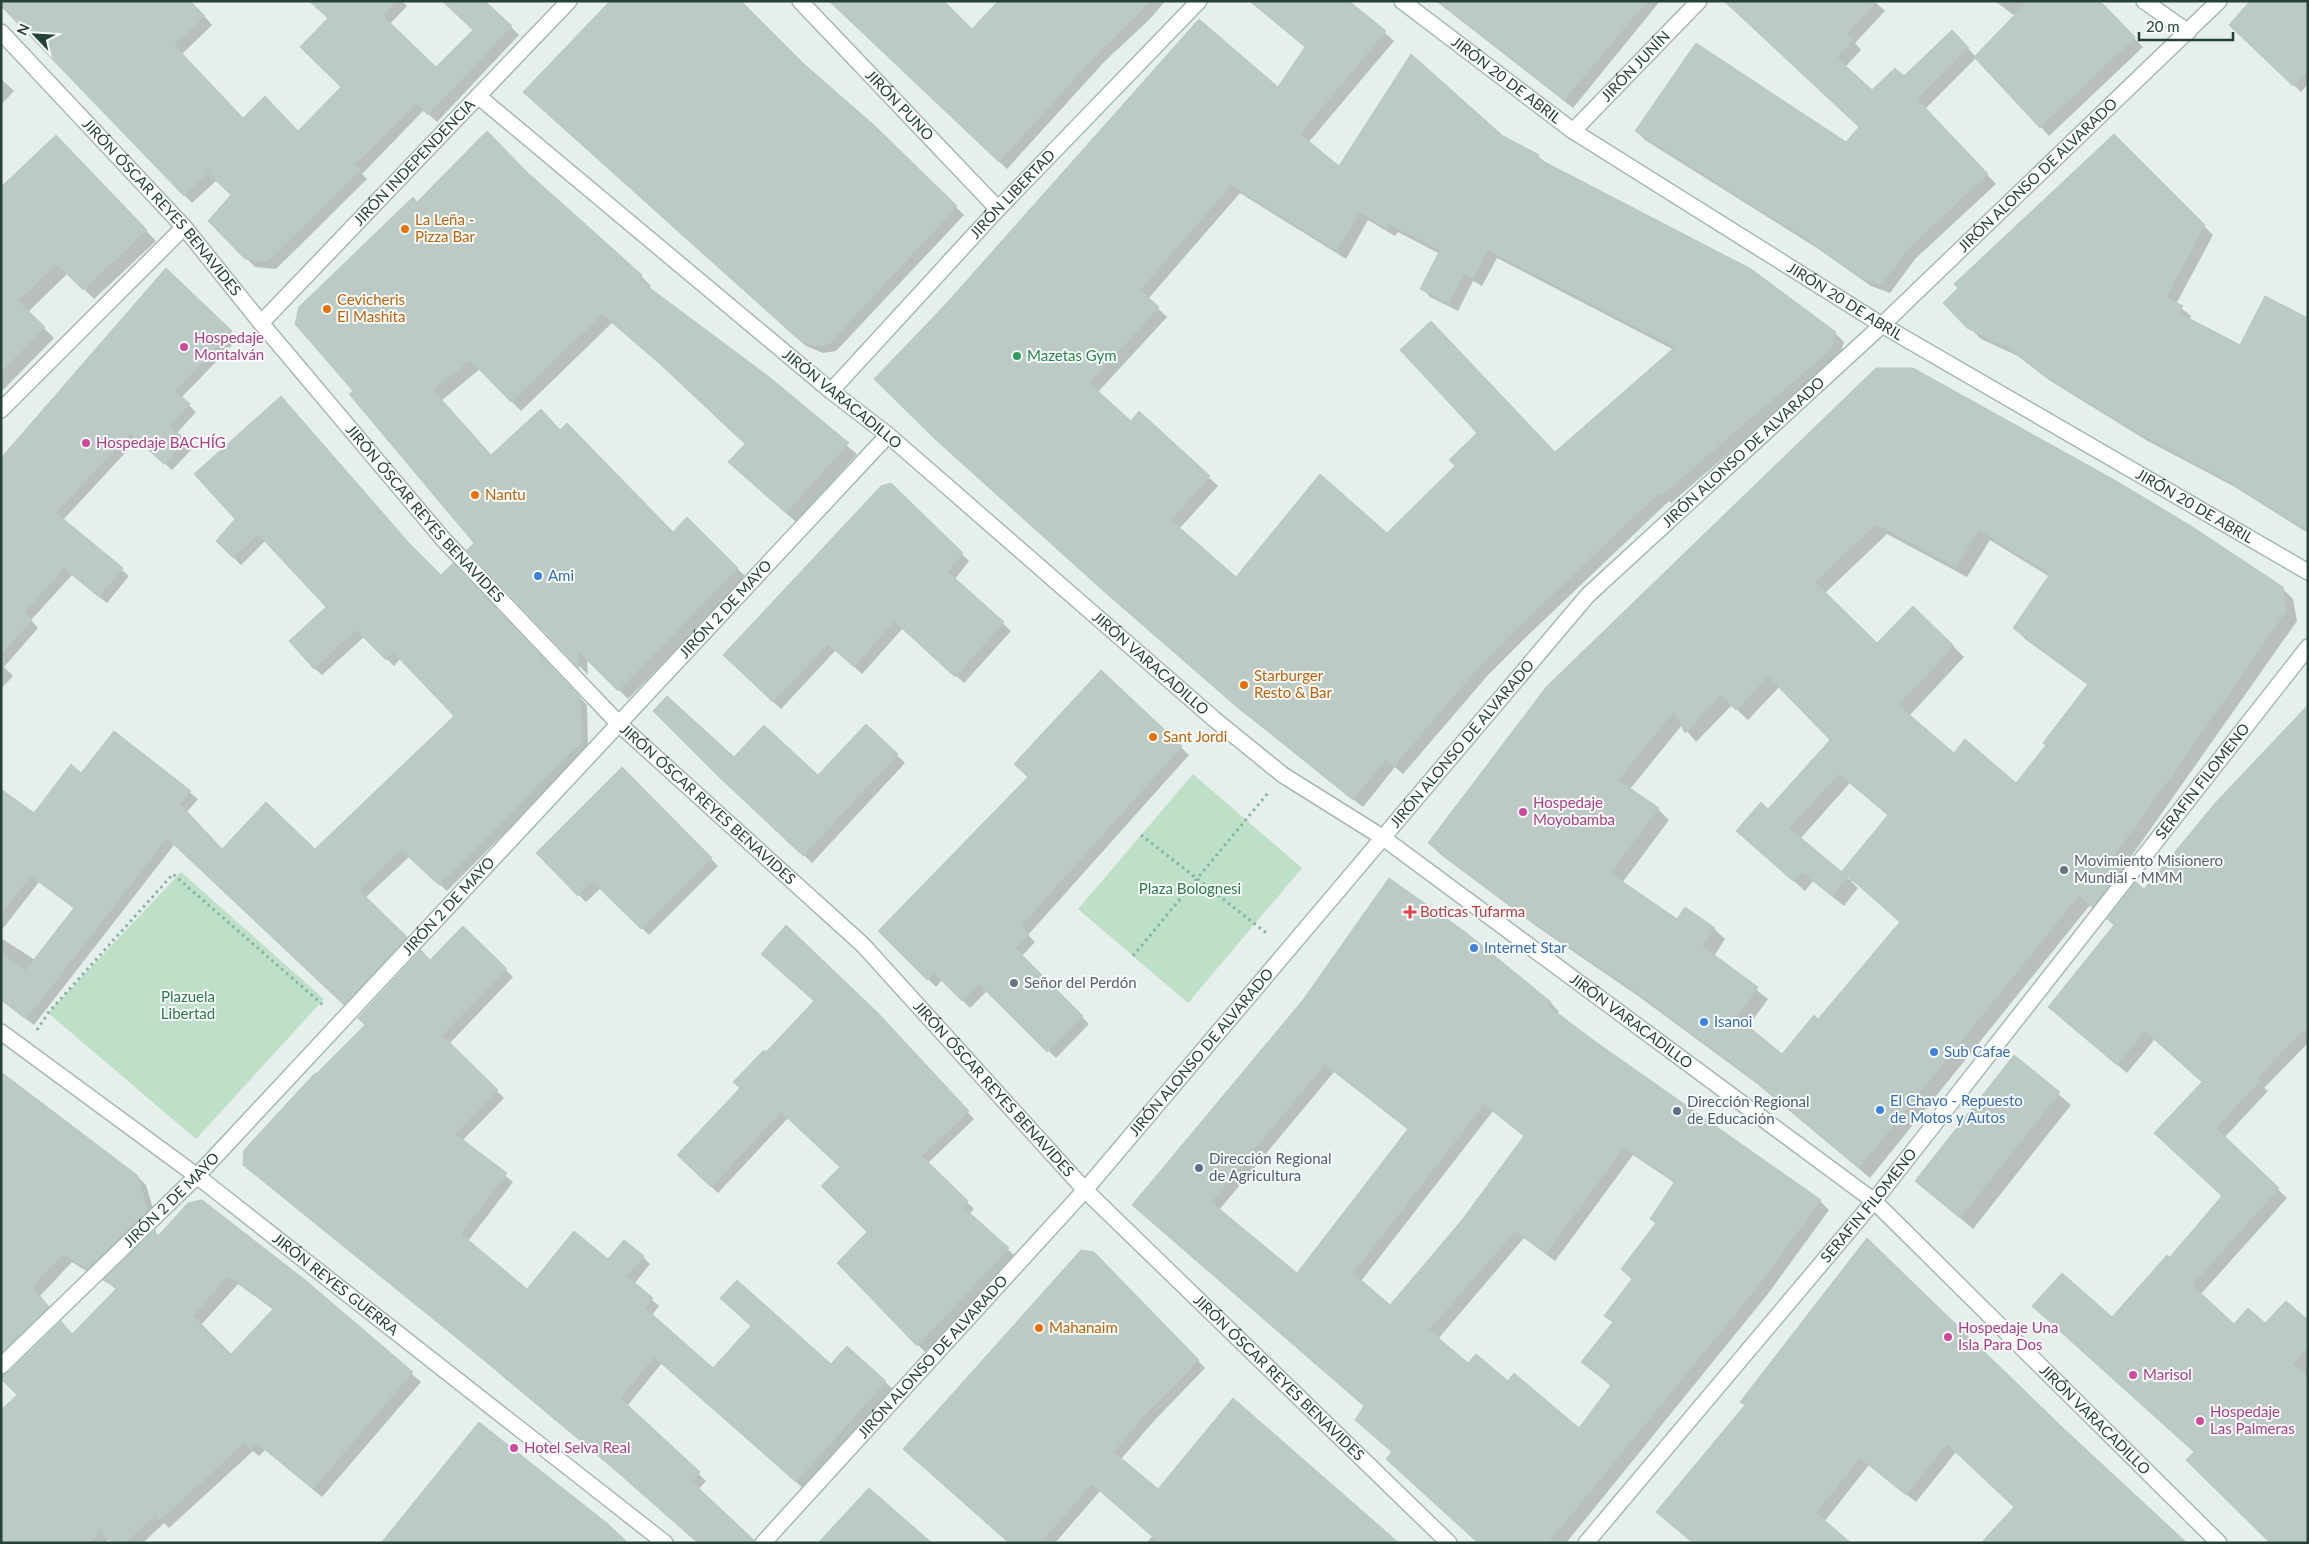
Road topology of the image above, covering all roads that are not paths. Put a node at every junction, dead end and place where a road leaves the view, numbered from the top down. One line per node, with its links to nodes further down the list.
1 (569, 1): 10 (street, JIRÓN INDEPENDENCIA)
2 (800, 1): 12 (street, JIRÓN PUNO)
3 (1199, 1): 12 (street, JIRÓN LIBERTAD)
4 (1402, 1): 11 (street, JIRÓN 20 DE ABRIL)
5 (1699, 1): 11 (street, JIRÓN JUNÍN)
6 (2144, 1): 9 (street)
7 (2219, 1): 9 (street, JIRÓN ALONSO DE ALVARADO)
8 (1, 32): 13 (street, JIRÓN ÓSCAR REYES BENAVIDES)
9 (2188, 32): 15 (street, JIRÓN ALONSO DE ALVARADO)
10 (478, 96): 14 (street, JIRÓN INDEPENDENCIA); 16 (street, JIRÓN VARACADILLO)
11 (1573, 131): 15 (street, JIRÓN 20 DE ABRIL)
12 (998, 209): 16 (street, JIRÓN LIBERTAD)
13 (184, 227): 14 (street, JIRÓN ÓSCAR REYES BENAVIDES); 17 (street)
14 (261, 323): 21 (street, JIRÓN ÓSCAR REYES BENAVIDES)
15 (1882, 325): 19 (street, JIRÓN 20 DE ABRIL); 22 (street, JIRÓN ALONSO DE ALVARADO)
16 (831, 391): 18 (street, JIRÓN VARACADILLO)
17 (1, 410)
18 (888, 436): 21 (street, JIRÓN 2 DE MAYO); 22 (street, JIRÓN VARACADILLO)
19 (2308, 572)
20 (2308, 647): 26 (street, SERAFIN FILOMENO)
21 (619, 724): 24 (street, JIRÓN 2 DE MAYO); 25 (street, JIRÓN ÓSCAR REYES BENAVIDES)
22 (1382, 838): 25 (street, JIRÓN ALONSO DE ALVARADO); 26 (street, JIRÓN VARACADILLO)
23 (1, 1032): 24 (street, JIRÓN REYES GUERRA)
24 (197, 1176): 27 (street, JIRÓN 2 DE MAYO); 28 (street, JIRÓN REYES GUERRA)
25 (1085, 1190): 29 (street, JIRÓN ALONSO DE ALVARADO); 30 (street, JIRÓN ÓSCAR REYES BENAVIDES)
26 (1874, 1201): 31 (street, SERAFIN FILOMENO); 32 (street, JIRÓN VARACADILLO)
27 (1, 1366)
28 (665, 1543)
29 (763, 1543)
30 (1449, 1543)
31 (1586, 1543)
32 (2219, 1543)

